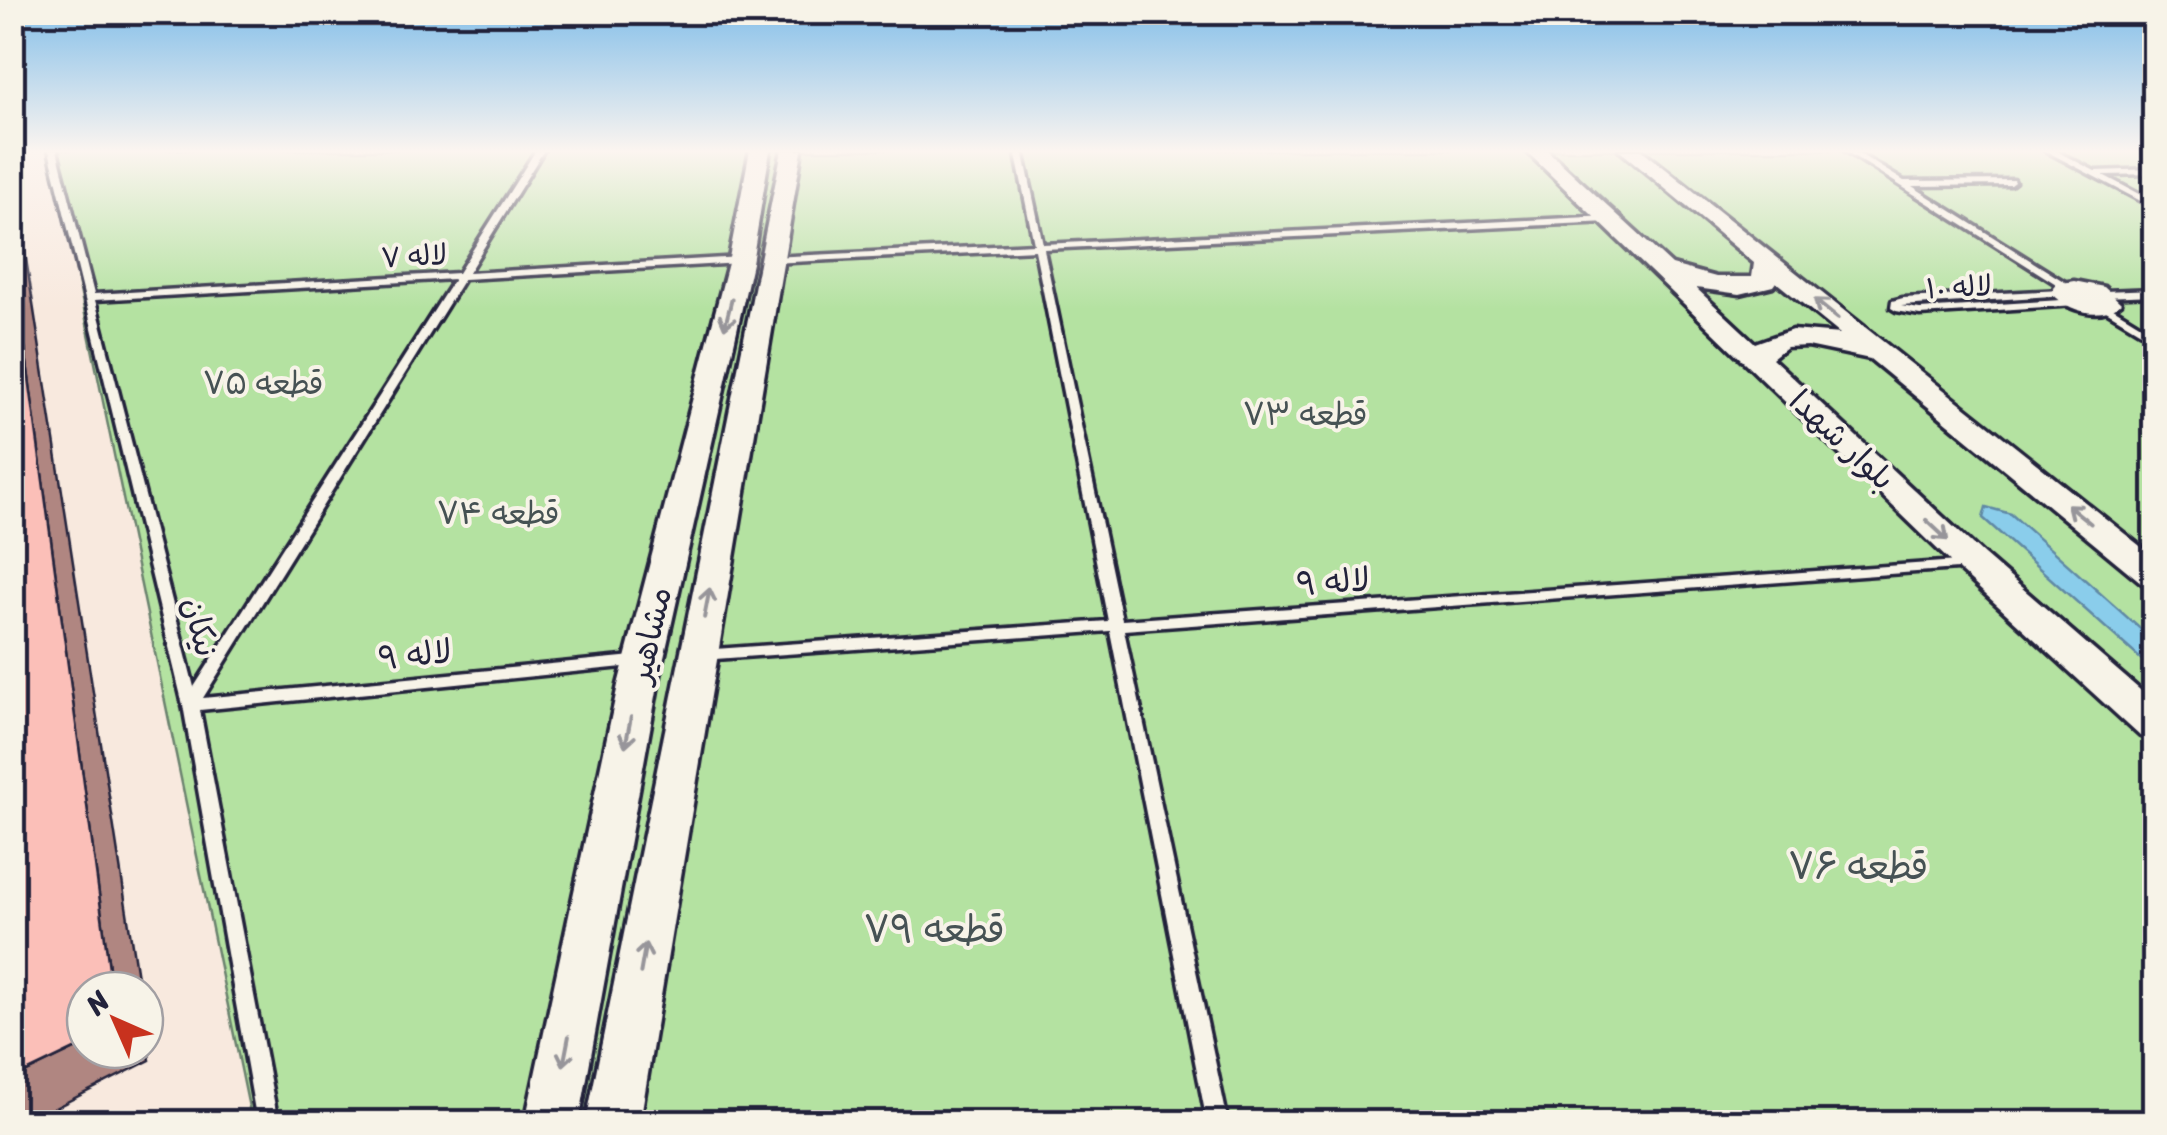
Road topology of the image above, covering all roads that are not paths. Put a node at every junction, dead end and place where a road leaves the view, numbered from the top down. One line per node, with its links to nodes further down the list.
1 (67, 203): 17 (lane, نیکان)
2 (508, 203): 14 (lane)
3 (758, 203): 11 (street, مشاهیر)
4 (775, 203): 11 (street, مشاهیر)
5 (1030, 203): 10 (lane)
6 (1591, 203): 9 (street, بلوار شهدا)
7 (1694, 203): 12 (street)
8 (1932, 203): 16 (lane)
9 (1608, 219): 10 (lane, لاله ۷); 13 (street, بلوار شهدا)
10 (1039, 247): 11 (lane, لاله ۷); 25 (lane)
11 (756, 260): 14 (lane, لاله ۷); 26 (street, مشاهیر, one-way to 11); 27 (street, مشاهیر, one-way to 27)
12 (1766, 261): 13 (street); 21 (street, one-way to 12)
13 (1663, 270): 22 (street, بلوار شهدا)
14 (463, 276): 17 (lane, لاله ۷); 28 (lane)
15 (2154, 292): 18 (lane)
16 (2069, 294): 16 (lane, لاله ۱۰); 18 (street)
17 (90, 297): 28 (lane, نیکان)
18 (2107, 301): 19 (lane); 20 (lane)
19 (2154, 301)
20 (2154, 337)
21 (1885, 357): 22 (street); 24 (street, one-way to 21)
22 (1757, 360): 23 (street, بلوار شهدا, one-way to 23)
23 (1972, 564): 25 (lane, لاله ۹); 29 (street, بلوار شهدا)
24 (2154, 575)
25 (1116, 625): 26 (lane, لاله ۹); 33 (lane)
26 (697, 656): 32 (street, مشاهیر, one-way to 26)
27 (644, 660): 28 (lane, لاله ۹); 31 (street, مشاهیر, one-way to 31)
28 (191, 704): 30 (lane, نیکان)
29 (2154, 725)
30 (268, 1122)
31 (552, 1122)
32 (613, 1122)
33 (1217, 1122)

